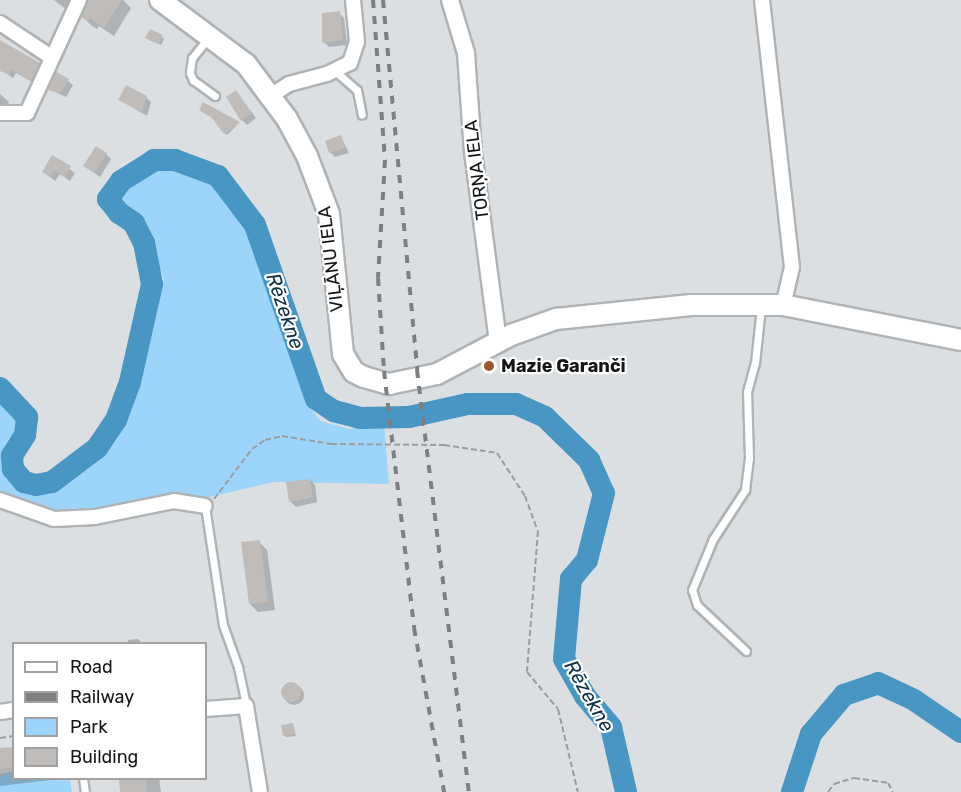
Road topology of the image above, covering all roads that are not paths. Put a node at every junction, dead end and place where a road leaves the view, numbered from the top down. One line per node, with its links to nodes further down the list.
1 (79, 0): 8 (street)
2 (160, 0): 7 (main road, VIĻĀNU IELA)
3 (353, 0): 9 (street)
4 (450, 0): 17 (street, TORŅA IELA)
5 (762, 0): 15 (street)
6 (0, 23): 8 (street)
7 (210, 35): 10 (lane); 11 (main road, VIĻĀNU IELA)
8 (51, 57): 12 (street)
9 (335, 71): 11 (street); 13 (lane)
10 (215, 96)
11 (272, 96): 17 (main road, VIĻĀNU IELA)
12 (0, 112)
13 (362, 115)
14 (761, 304): 15 (main road, VIĻĀNU IELA); 17 (main road, VIĻĀNU IELA); 20 (lane)
15 (783, 305): 16 (main road, VIĻĀNU IELA)
16 (961, 340)
17 (490, 347)
18 (0, 500): 19 (street)
19 (205, 506): 21 (lane)
20 (747, 651)
21 (246, 706): 22 (street); 23 (street)
22 (207, 710)
23 (260, 792)

